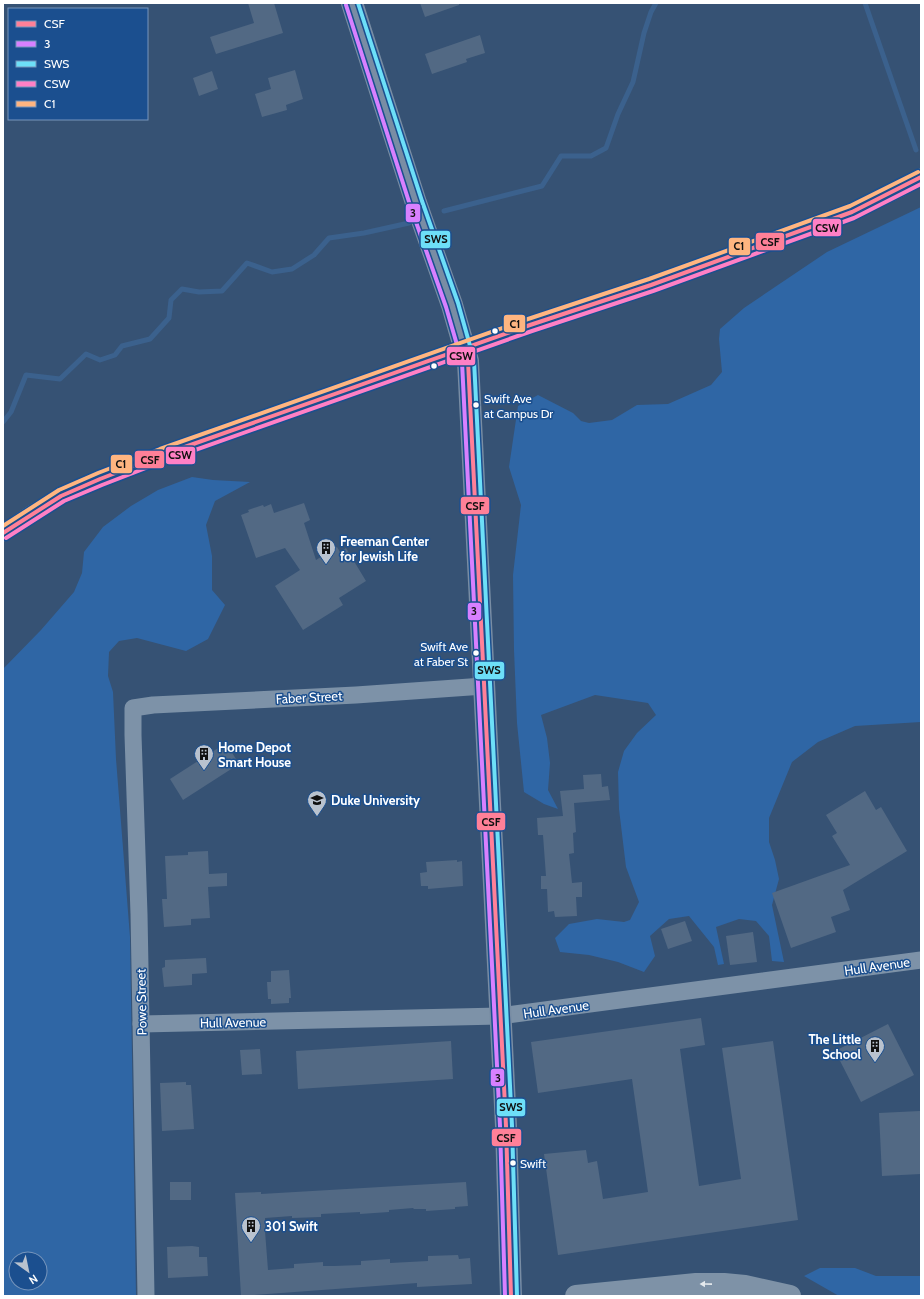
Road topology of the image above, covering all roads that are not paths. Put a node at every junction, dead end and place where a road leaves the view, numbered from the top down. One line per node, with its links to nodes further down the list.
1 (352, 3): 3 (street)
2 (921, 177): 3 (street)
3 (465, 348): 4 (street); 5 (street)
4 (3, 533)
5 (484, 686): 6 (street, Faber Street); 8 (street)
6 (133, 708): 9 (street, Powe Street)
7 (921, 960): 8 (street, Hull Avenue)
8 (500, 1016): 9 (street, Hull Avenue); 11 (street)
9 (141, 1024): 10 (street, Powe Street)
10 (146, 1296)
11 (511, 1296)
12 (576, 1296): 13 (highway, one-way to 12)
13 (790, 1296)

